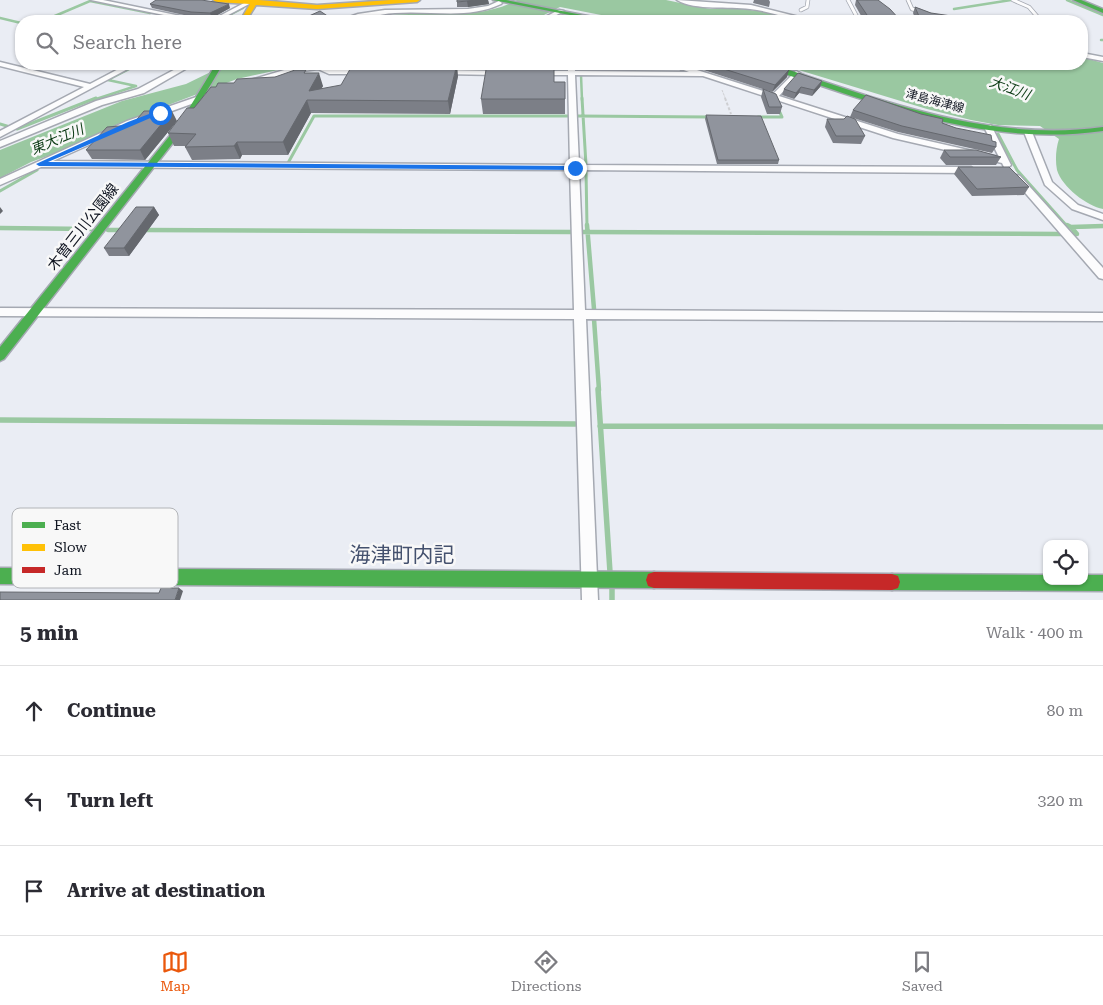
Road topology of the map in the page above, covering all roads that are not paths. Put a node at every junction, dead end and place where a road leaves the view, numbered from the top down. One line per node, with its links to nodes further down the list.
1 (94, 0): 17 (street)
2 (216, 0): 11 (main road)
3 (417, 0): 12 (main road)
4 (680, 0): 23 (street)
5 (808, 0): 13 (lane)
6 (848, 0): 24 (lane)
7 (908, 0): 16 (lane)
8 (1013, 0): 25 (lane)
9 (1076, 0): 15 (main road)
10 (501, 1): 14 (main road); 20 (street)
11 (252, 2): 12 (main road); 18 (street); 19 (main road)
12 (341, 3)
13 (801, 10)
14 (559, 11): 21 (street); 22 (main road)
15 (1103, 11)
16 (925, 13)
17 (171, 15)
18 (225, 15)
19 (246, 15)
20 (374, 15)
21 (551, 15)
22 (579, 15)
23 (786, 15)
24 (856, 15)
25 (1036, 15)
26 (1088, 55): 27 (street)
27 (1103, 59)
28 (0, 64): 29 (street)
29 (15, 68)
30 (25, 70): 46 (street)
31 (121, 70): 46 (street)
32 (179, 70): 54 (street)
33 (217, 70): 48 (main road, 木曽三川公園線)
34 (300, 70): 45 (street)
35 (325, 70): 38 (street)
36 (691, 70): 44 (street)
37 (786, 70): 43 (main road, 津島海津線)
38 (368, 72)
39 (436, 72): 40 (street)
40 (504, 73)
41 (533, 73): 42 (street)
42 (571, 73): 44 (street); 58 (street)
43 (796, 73): 49 (street); 50 (main road, 津島海津線)
44 (703, 74): 49 (street)
45 (240, 84)
46 (90, 86): 53 (street)
47 (217, 92): 48 (street)
48 (201, 97): 55 (street); 56 (main road, 木曽三川公園線)
49 (774, 97): 57 (street)
50 (988, 127): 52 (main road, 津島海津線); 57 (street)
51 (1103, 129): 52 (main road, 津島海津線)
52 (1034, 132): 61 (street)
53 (0, 134)
54 (0, 144)
55 (39, 164): 56 (street); 60 (street)
56 (150, 166): 58 (street); 64 (main road, 木曽三川公園線)
57 (1005, 167): 62 (street)
58 (575, 168): 59 (street); 65 (street)
59 (981, 170)
60 (0, 182)
61 (1103, 217)
62 (1103, 274)
63 (0, 312): 64 (street)
64 (35, 312): 65 (street); 67 (main road, 木曽三川公園線)
65 (580, 314): 66 (street); 69 (street)
66 (1103, 317)
67 (0, 356)
68 (178, 577): 69 (main road)
69 (589, 580): 70 (main road); 71 (street)
70 (1103, 583)
71 (590, 600)

